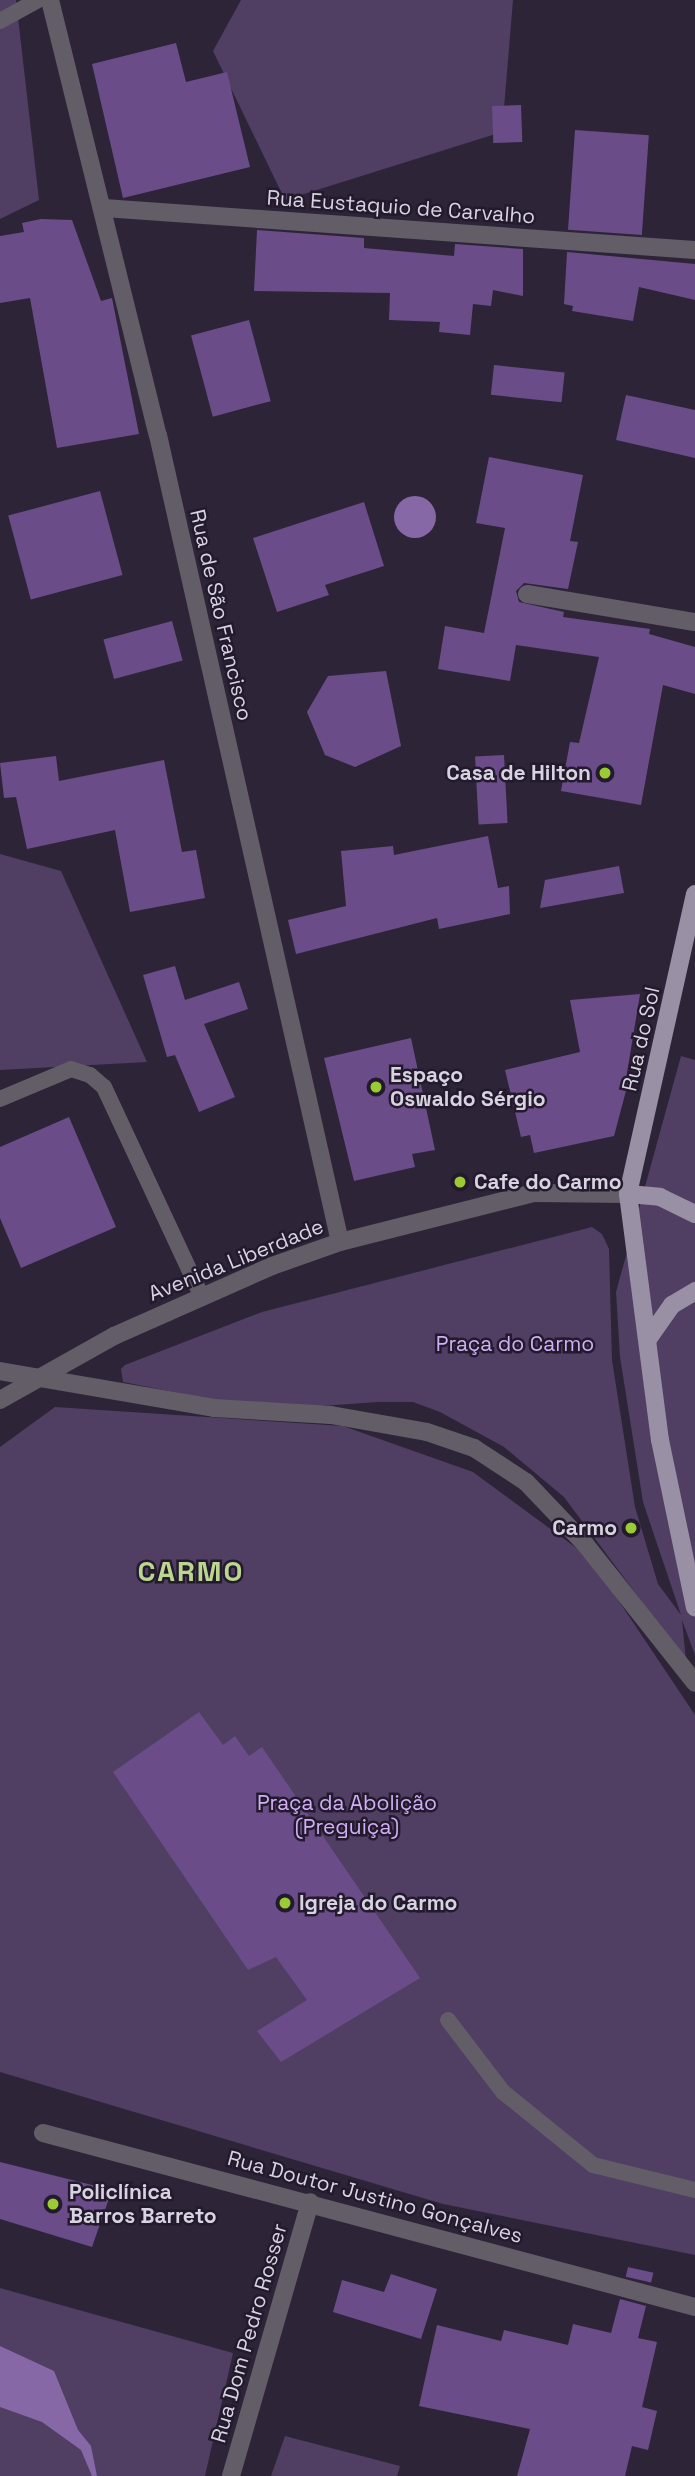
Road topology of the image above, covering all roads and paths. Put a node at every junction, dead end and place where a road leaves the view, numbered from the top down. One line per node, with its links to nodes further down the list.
1 (38, 0): 3 (lane)
2 (50, 0): 4 (street, Rua de São Francisco)
3 (0, 21)
4 (104, 208): 5 (street, Rua Eustaquio de Carvalho); 12 (street, Rua de São Francisco)
5 (695, 250)
6 (527, 594): 7 (street)
7 (695, 622)
8 (695, 894): 10 (main road, Rua do Sol)
9 (0, 1099): 14 (lane)
10 (628, 1194): 11 (main road); 12 (street, Avenida Liberdade); 15 (main road)
11 (695, 1214)
12 (341, 1242): 14 (street, Avenida Liberdade)
13 (695, 1291): 15 (main road)
14 (202, 1297): 17 (street, Avenida Liberdade)
15 (648, 1339): 19 (main road)
16 (0, 1371): 17 (street)
17 (31, 1379): 18 (street, Avenida Liberdade); 20 (street)
18 (0, 1400)
19 (695, 1606)
20 (695, 1683)
21 (448, 2020): 23 (lane)
22 (43, 2133): 24 (street, Rua Doutor Justino Gonçalves)
23 (695, 2190)
24 (310, 2202): 25 (street, Rua Doutor Justino Gonçalves); 26 (street, Rua Dom Pedro Rosser)
25 (695, 2307)
26 (231, 2476)

